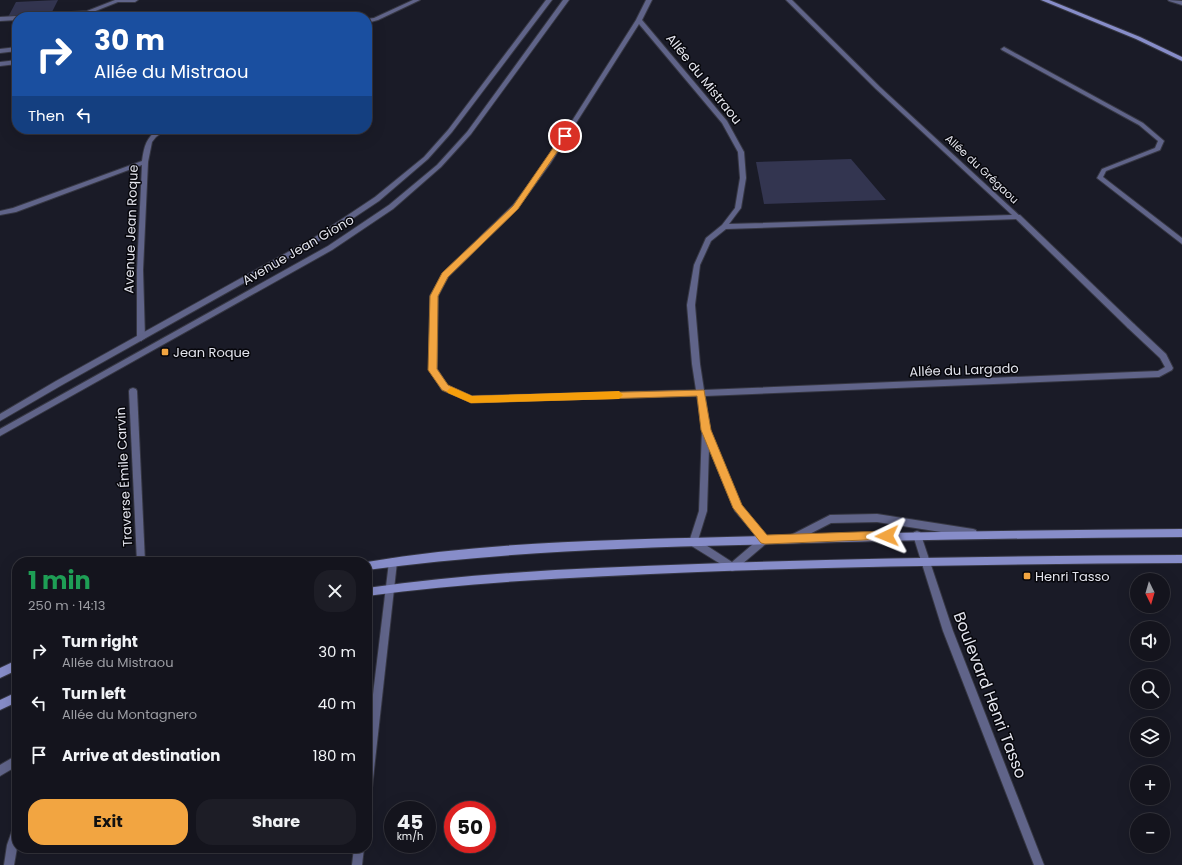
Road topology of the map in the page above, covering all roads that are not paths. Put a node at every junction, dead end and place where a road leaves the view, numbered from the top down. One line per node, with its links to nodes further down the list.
1 (135, 0): 10 (street)
2 (417, 0): 13 (street)
3 (549, 0): 27 (street, Avenue Jean Giono)
4 (566, 0): 32 (street, Avenue Jean Giono)
5 (649, 0): 14 (street)
6 (789, 0): 24 (street, Allée du Grégaou)
7 (1044, 0): 18 (main road)
8 (1171, 0): 9 (street)
9 (1182, 4)
10 (88, 12)
11 (12, 18): 12 (street)
12 (0, 19)
13 (372, 20)
14 (639, 20): 25 (street, Allée du Mistraou); 29 (street)
15 (1004, 49): 26 (street)
16 (12, 50): 17 (street)
17 (0, 51)
18 (1182, 59)
19 (12, 63): 20 (street)
20 (0, 64)
21 (154, 134): 22 (street, Avenue Jean Roque)
22 (145, 162): 23 (street); 27 (street, Avenue Jean Roque)
23 (0, 213)
24 (1018, 217): 25 (street, Allée du Grégaou); 29 (street, Allée du Largado)
25 (724, 227): 29 (street, Allée du Mistraou)
26 (1182, 242)
27 (141, 338): 30 (street, Avenue Jean Giono)
28 (133, 391): 39 (street, Traverse Émile Carvin)
29 (701, 392): 31 (street, Allée du Mistraou)
30 (0, 418)
31 (706, 430): 37 (street, Allée du Mistraou); 38 (street, Allée du Mistraou)
32 (0, 433)
33 (1182, 533): 34 (main road)
34 (980, 534): 35 (main road); 36 (street)
35 (917, 535): 36 (main road); 42 (street, Boulevard Henri Tasso)
36 (794, 538): 37 (main road)
37 (765, 539): 38 (main road); 44 (street)
38 (693, 542): 41 (main road); 44 (street)
39 (141, 557)
40 (1182, 559): 42 (main road)
41 (393, 562): 43 (main road); 45 (street)
42 (926, 562): 44 (main road); 58 (street, Boulevard Henri Tasso)
43 (372, 565)
44 (732, 567): 45 (main road)
45 (391, 589): 46 (main road); 51 (street)
46 (372, 591)
47 (12, 667): 48 (main road)
48 (0, 673)
49 (12, 699): 50 (main road)
50 (0, 705)
51 (372, 747)
52 (12, 763): 53 (street)
53 (0, 771)
54 (12, 845): 56 (street)
55 (358, 853): 57 (street)
56 (9, 865)
57 (357, 865)
58 (1039, 865)

